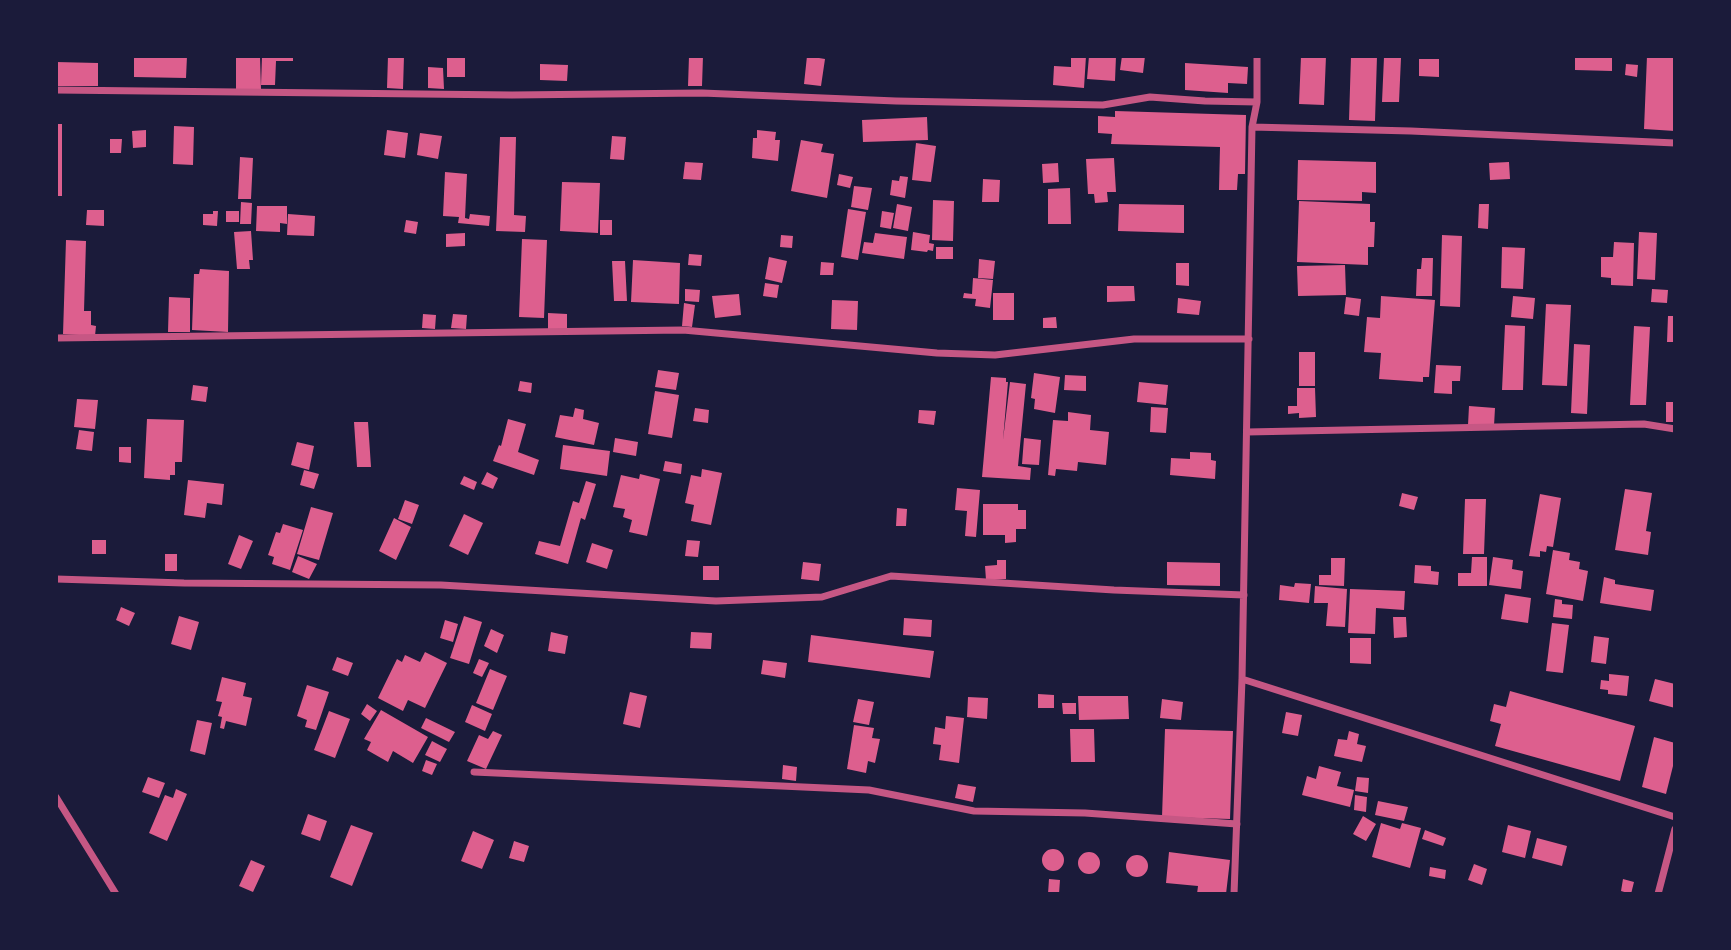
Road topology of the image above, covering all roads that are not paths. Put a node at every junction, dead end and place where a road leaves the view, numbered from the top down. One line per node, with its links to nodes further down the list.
1 (1256, 56): 3 (street)
2 (56, 90): 3 (street)
3 (1257, 102): 4 (street)
4 (1252, 127): 5 (street); 7 (street)
5 (1675, 143)
6 (56, 338): 7 (street)
7 (1249, 339): 9 (street)
8 (1675, 429): 9 (street)
9 (1247, 432): 11 (street)
10 (56, 579): 11 (street)
11 (1244, 595): 12 (street)
12 (1242, 679): 15 (street); 16 (street)
13 (474, 772): 16 (street)
14 (56, 797): 18 (street)
15 (1675, 817)
16 (1237, 824): 19 (street)
17 (1675, 829): 20 (street)
18 (116, 894)
19 (1234, 894)
20 (1658, 894)

